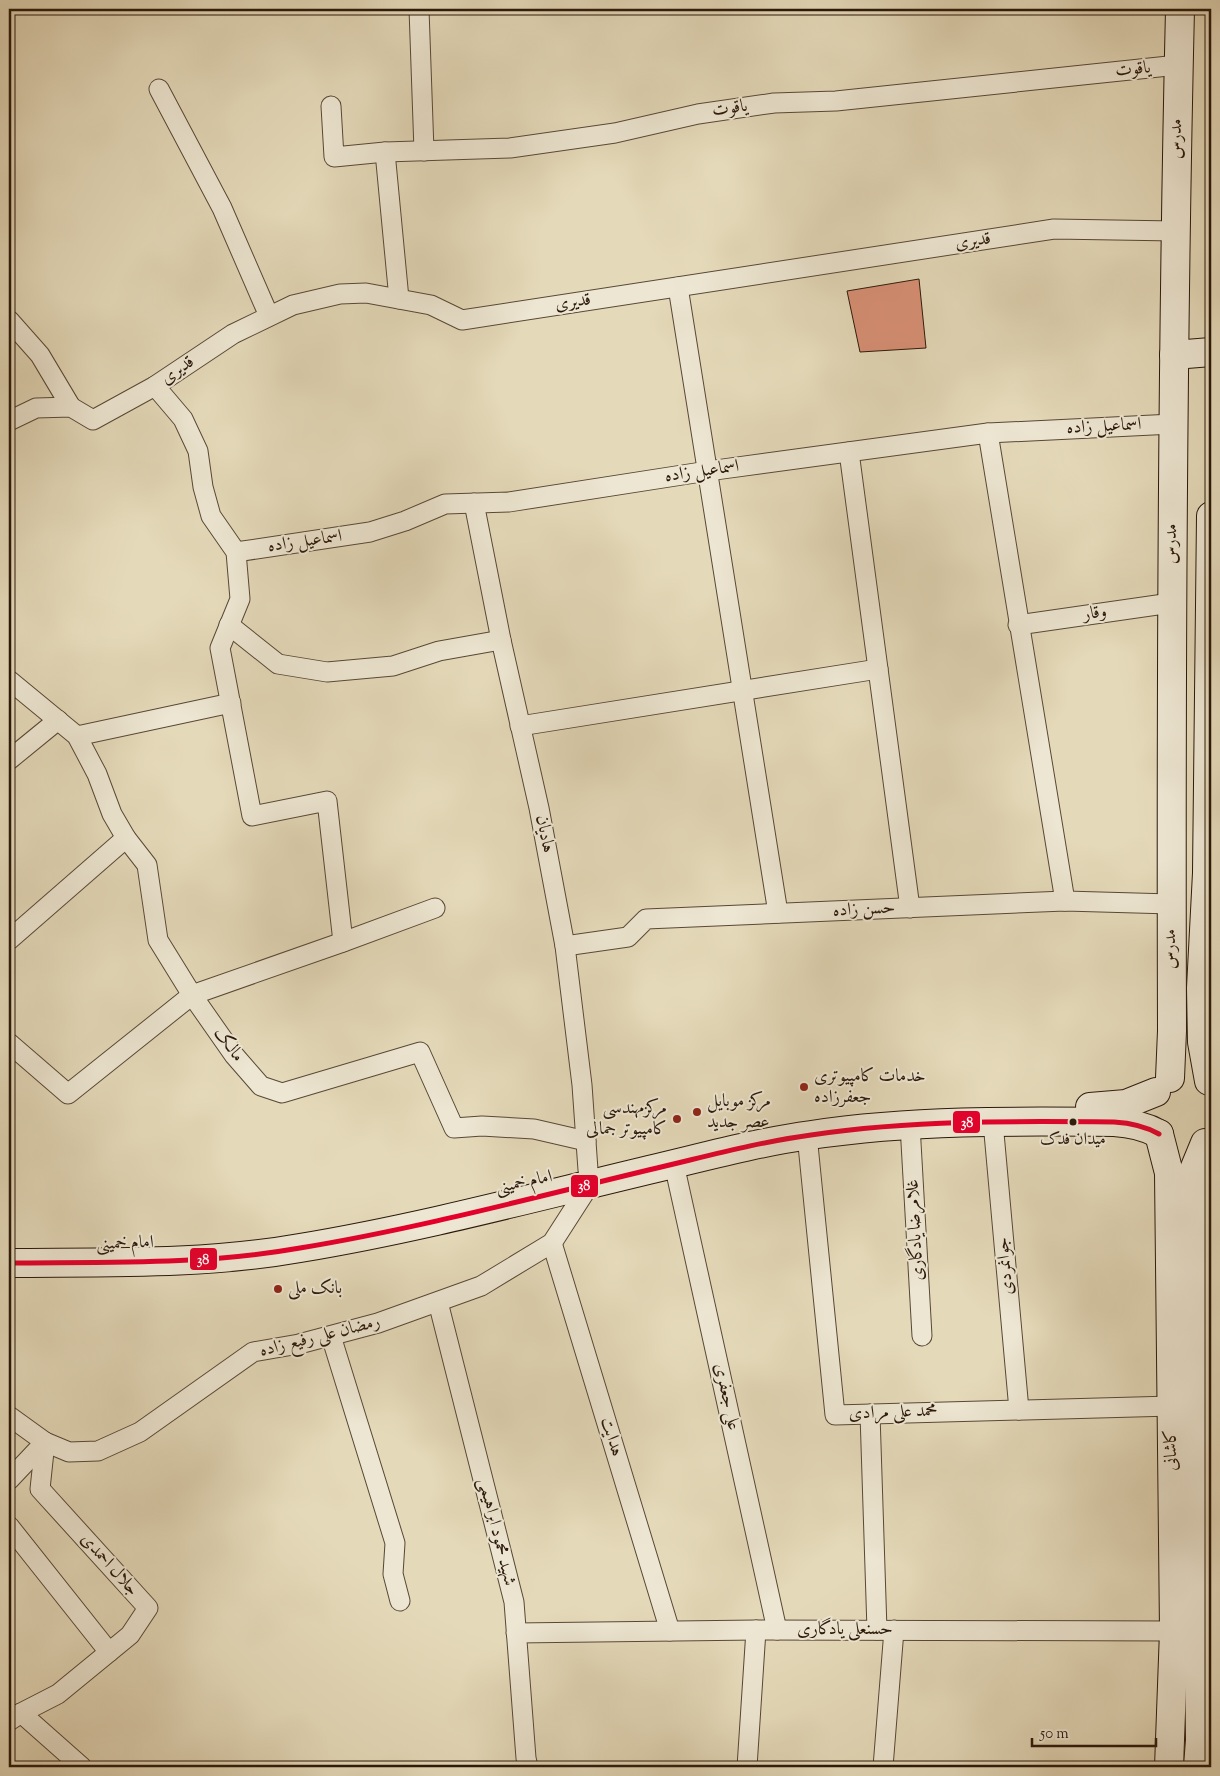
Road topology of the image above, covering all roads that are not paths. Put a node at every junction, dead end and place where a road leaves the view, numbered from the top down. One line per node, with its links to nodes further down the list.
1 (419, 9): 6 (street)
2 (1180, 9): 3 (street, مدرس)
3 (1178, 65): 6 (street, یاقوت); 8 (street, مدرس)
4 (159, 90): 11 (street)
5 (331, 106): 7 (street, یاقوت)
6 (424, 151): 7 (street, یاقوت)
7 (385, 152): 10 (street)
8 (1176, 230): 9 (street, قدیری); 14 (street, مدرس)
9 (678, 287): 10 (street, قدیری); 21 (street)
10 (399, 299): 11 (street, قدیری)
11 (269, 316): 15 (street, قدیری)
12 (9, 320): 16 (street)
13 (1211, 352): 14 (street)
14 (1174, 355): 18 (street, مدرس)
15 (155, 386): 16 (street, قدیری); 25 (street)
16 (71, 407): 17 (street)
17 (9, 420)
18 (1173, 424): 19 (street, اسماعیل زاده); 26 (street, مدرس)
19 (988, 433): 20 (street, اسماعیل زاده); 28 (street)
20 (849, 452): 21 (street, اسماعیل زاده); 30 (street)
21 (708, 471): 22 (street, اسماعیل زاده); 32 (street)
22 (474, 503): 25 (street, اسماعیل زاده); 29 (street, هادیان)
23 (1211, 516): 24 (street, مدرس)
24 (1211, 543): 33 (street, مدرس)
25 (236, 552): 27 (street)
26 (1171, 603): 28 (street, وقار); 42 (street, مدرس)
27 (229, 624): 29 (street); 34 (street)
28 (1018, 626): 41 (street)
29 (501, 640): 36 (street, هادیان)
30 (878, 669): 32 (street); 44 (street)
31 (9, 680): 35 (street, مالک)
32 (743, 690): 36 (street); 45 (street)
33 (1211, 700): 40 (street, مدرس)
34 (231, 703): 37 (street); 47 (street)
35 (58, 720): 37 (street, مالک); 38 (street)
36 (520, 726): 48 (street, هادیان)
37 (77, 736): 39 (street, مالک)
38 (9, 760)
39 (126, 838): 46 (street); 50 (street, مالک)
40 (1209, 873): 49 (street, مدرس)
41 (1065, 901): 42 (street, حسن زاده); 44 (street, حسن زاده)
42 (1171, 904): 53 (street, مدرس)
43 (434, 908): 47 (street)
44 (910, 908): 45 (street, حسن زاده)
45 (778, 914): 48 (street, حسن زاده)
46 (9, 940)
47 (343, 942): 50 (street)
48 (565, 946): 58 (street, هادیان)
49 (1206, 989): 52 (street, مدرس)
50 (192, 995): 51 (street); 58 (street, مالک)
51 (9, 1043)
52 (1210, 1082): 53 (street)
53 (1163, 1085): 56 (street); 61 (street, امام خمینی)
54 (993, 1122): 55 (street, امام خمینی); 56 (street, امام خمینی); 69 (street, جوانمردی)
55 (910, 1124): 57 (street, امام خمینی); 67 (street, غلامرضا یادگاری)
56 (1160, 1134): 59 (street); 68 (street, کاشانی)
57 (807, 1135): 60 (street, امام خمینی); 70 (street, محمد علی مرادی)
58 (586, 1141): 61 (street, هادیان)
59 (1208, 1141): 89 (street, کاشانی)
60 (674, 1164): 61 (street, امام خمینی); 77 (street, علی جعفری)
61 (589, 1177): 62 (street, رمضان علی رفیع زاده); 63 (street, امام خمینی); 64 (street, امام خمینی)
62 (552, 1243): 65 (street, رمضان علی رفیع زاده); 79 (street, هدایت)
63 (9, 1246)
64 (9, 1263)
65 (438, 1302): 66 (street, رمضان علی رفیع زاده); 81 (street, شهید محمود ابراهیمی)
66 (331, 1336): 72 (street, رمضان علی رفیع زاده); 75 (street)
67 (922, 1336)
68 (1172, 1406): 69 (street, محمد علی مرادی); 80 (street, کاشانی)
69 (1019, 1410): 70 (street, محمد علی مرادی)
70 (870, 1414): 78 (street)
71 (9, 1416): 72 (street, رمضان علی رفیع زاده)
72 (45, 1442): 73 (street); 82 (street, جلال احمدی)
73 (9, 1480)
74 (9, 1526): 82 (street)
75 (400, 1601)
76 (756, 1630): 77 (street, حسنعلی یادگاری); 79 (street, حسنعلی یادگاری); 86 (street)
77 (777, 1630): 78 (street, حسنعلی یادگاری)
78 (885, 1630): 80 (street, حسنعلی یادگاری); 87 (street)
79 (670, 1631): 81 (street, حسنعلی یادگاری)
80 (1174, 1631): 88 (street, کاشانی)
81 (516, 1633): 85 (street, شهید محمود ابراهیمی)
82 (109, 1652): 83 (street, جلال احمدی)
83 (15, 1717): 84 (street)
84 (82, 1767)
85 (528, 1767)
86 (746, 1767)
87 (883, 1767)
88 (1170, 1767)
89 (1198, 1767)

